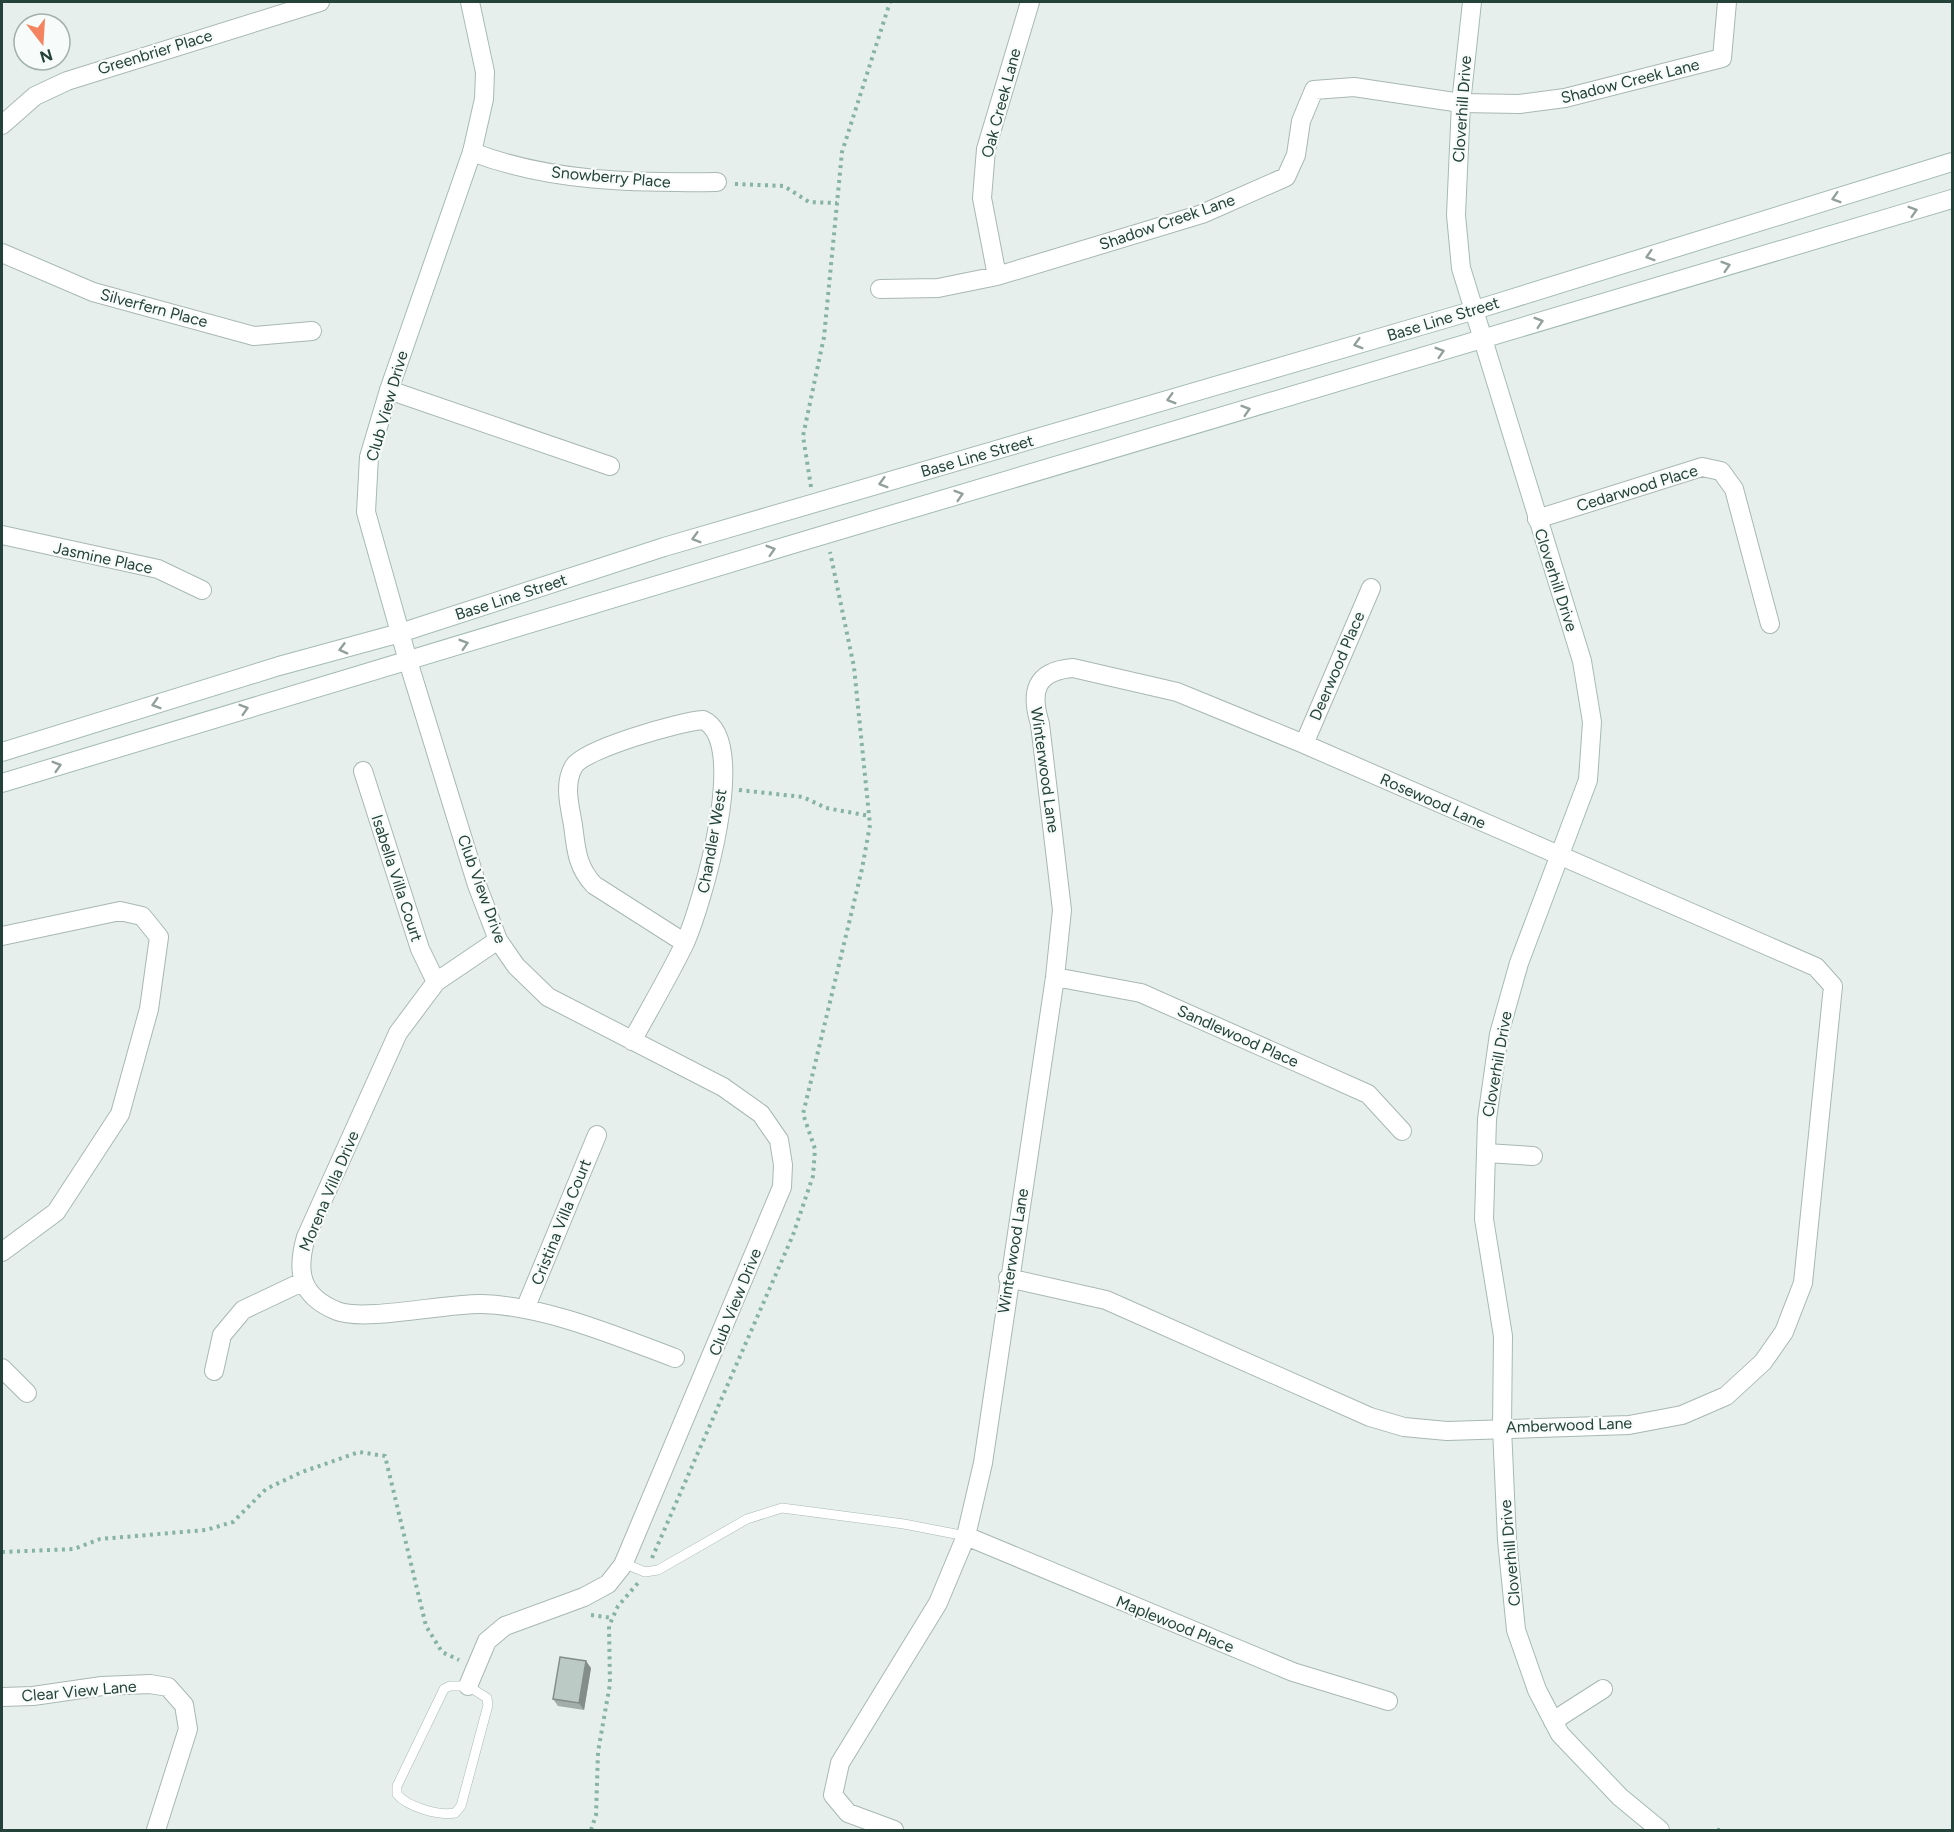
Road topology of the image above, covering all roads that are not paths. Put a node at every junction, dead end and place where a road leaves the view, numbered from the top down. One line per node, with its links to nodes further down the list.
1 (320, 2): 7 (street, Greenbrier Place)
2 (470, 2): 8 (street, Club View Drive)
3 (1030, 2): 13 (street, Oak Creek Lane)
4 (1472, 2): 6 (street, Cloverhill Drive)
5 (1727, 2): 6 (street, Shadow Creek Lane)
6 (1461, 103): 13 (street, Shadow Creek Lane); 15 (street, Cloverhill Drive)
7 (2, 125)
8 (472, 152): 10 (street, Snowberry Place); 18 (street, Club View Drive)
9 (1953, 162): 15 (street, Base Line Street, one-way to 15)
10 (717, 183)
11 (1953, 199): 17 (street, Base Line Street, one-way to 11)
12 (2, 253): 16 (street, Silverfern Place)
13 (997, 276): 14 (street, Shadow Creek Lane)
14 (880, 289)
15 (1475, 310): 17 (street, Cloverhill Drive); 25 (street, Base Line Street, one-way to 25)
16 (312, 331)
17 (1483, 339): 20 (street, Cloverhill Drive); 26 (street, Base Line Street, one-way to 17)
18 (389, 390): 19 (street); 25 (street, Club View Drive)
19 (610, 466)
20 (1537, 519): 24 (street, Cedarwood Place); 32 (street, Cloverhill Drive)
21 (2, 535): 23 (street, Jasmine Place)
22 (1371, 588): 28 (street, Deerwood Place)
23 (202, 590)
24 (1770, 624)
25 (400, 633): 26 (street, Club View Drive); 29 (street, Base Line Street, one-way to 29)
26 (408, 661): 31 (street, Base Line Street, one-way to 26); 34 (street, Club View Drive)
27 (1044, 678): 28 (street, Rosewood Lane); 37 (street, Winterwood Lane)
28 (1304, 744): 32 (street, Rosewood Lane)
29 (2, 752)
30 (363, 771): 38 (street, Isabella Villa Court)
31 (2, 783)
32 (1559, 856): 36 (street, Rosewood Lane); 42 (street, Cloverhill Drive)
33 (2, 936): 44 (street)
34 (498, 940): 38 (street, Morena Villa Drive); 39 (street, Club View Drive)
35 (685, 944): 35 (street, Chandler West); 39 (street, Chandler West)
36 (1816, 967): 52 (street, Amberwood Lane)
37 (1055, 977): 40 (street, Sandlewood Place); 45 (street, Winterwood Lane)
38 (436, 982): 46 (street, Morena Villa Drive)
39 (632, 1041): 54 (street, Club View Drive)
40 (1402, 1131)
41 (597, 1135): 47 (street, Cristina Villa Court)
42 (1486, 1154): 43 (street); 52 (street, Cloverhill Drive)
43 (1533, 1156)
44 (2, 1252)
45 (1008, 1278): 52 (street, Amberwood Lane); 53 (street, Winterwood Lane)
46 (302, 1282): 47 (street); 50 (street)
47 (525, 1309): 48 (street)
48 (675, 1358)
49 (2, 1368): 51 (street)
50 (214, 1371)
51 (27, 1393)
52 (1502, 1428): 59 (street, Cloverhill Drive)
53 (966, 1536): 54 (lane); 58 (street, Maplewood Place); 61 (street, Winterwood Lane)
54 (623, 1563): 55 (street, Club View Drive)
55 (468, 1686): 55 (lane)
56 (1603, 1689): 59 (street)
57 (2, 1697): 60 (street, Clear View Lane)
58 (1388, 1701)
59 (1554, 1721): 62 (street, Cloverhill Drive)
60 (156, 1830)
61 (894, 1830)
62 (1657, 1830)

